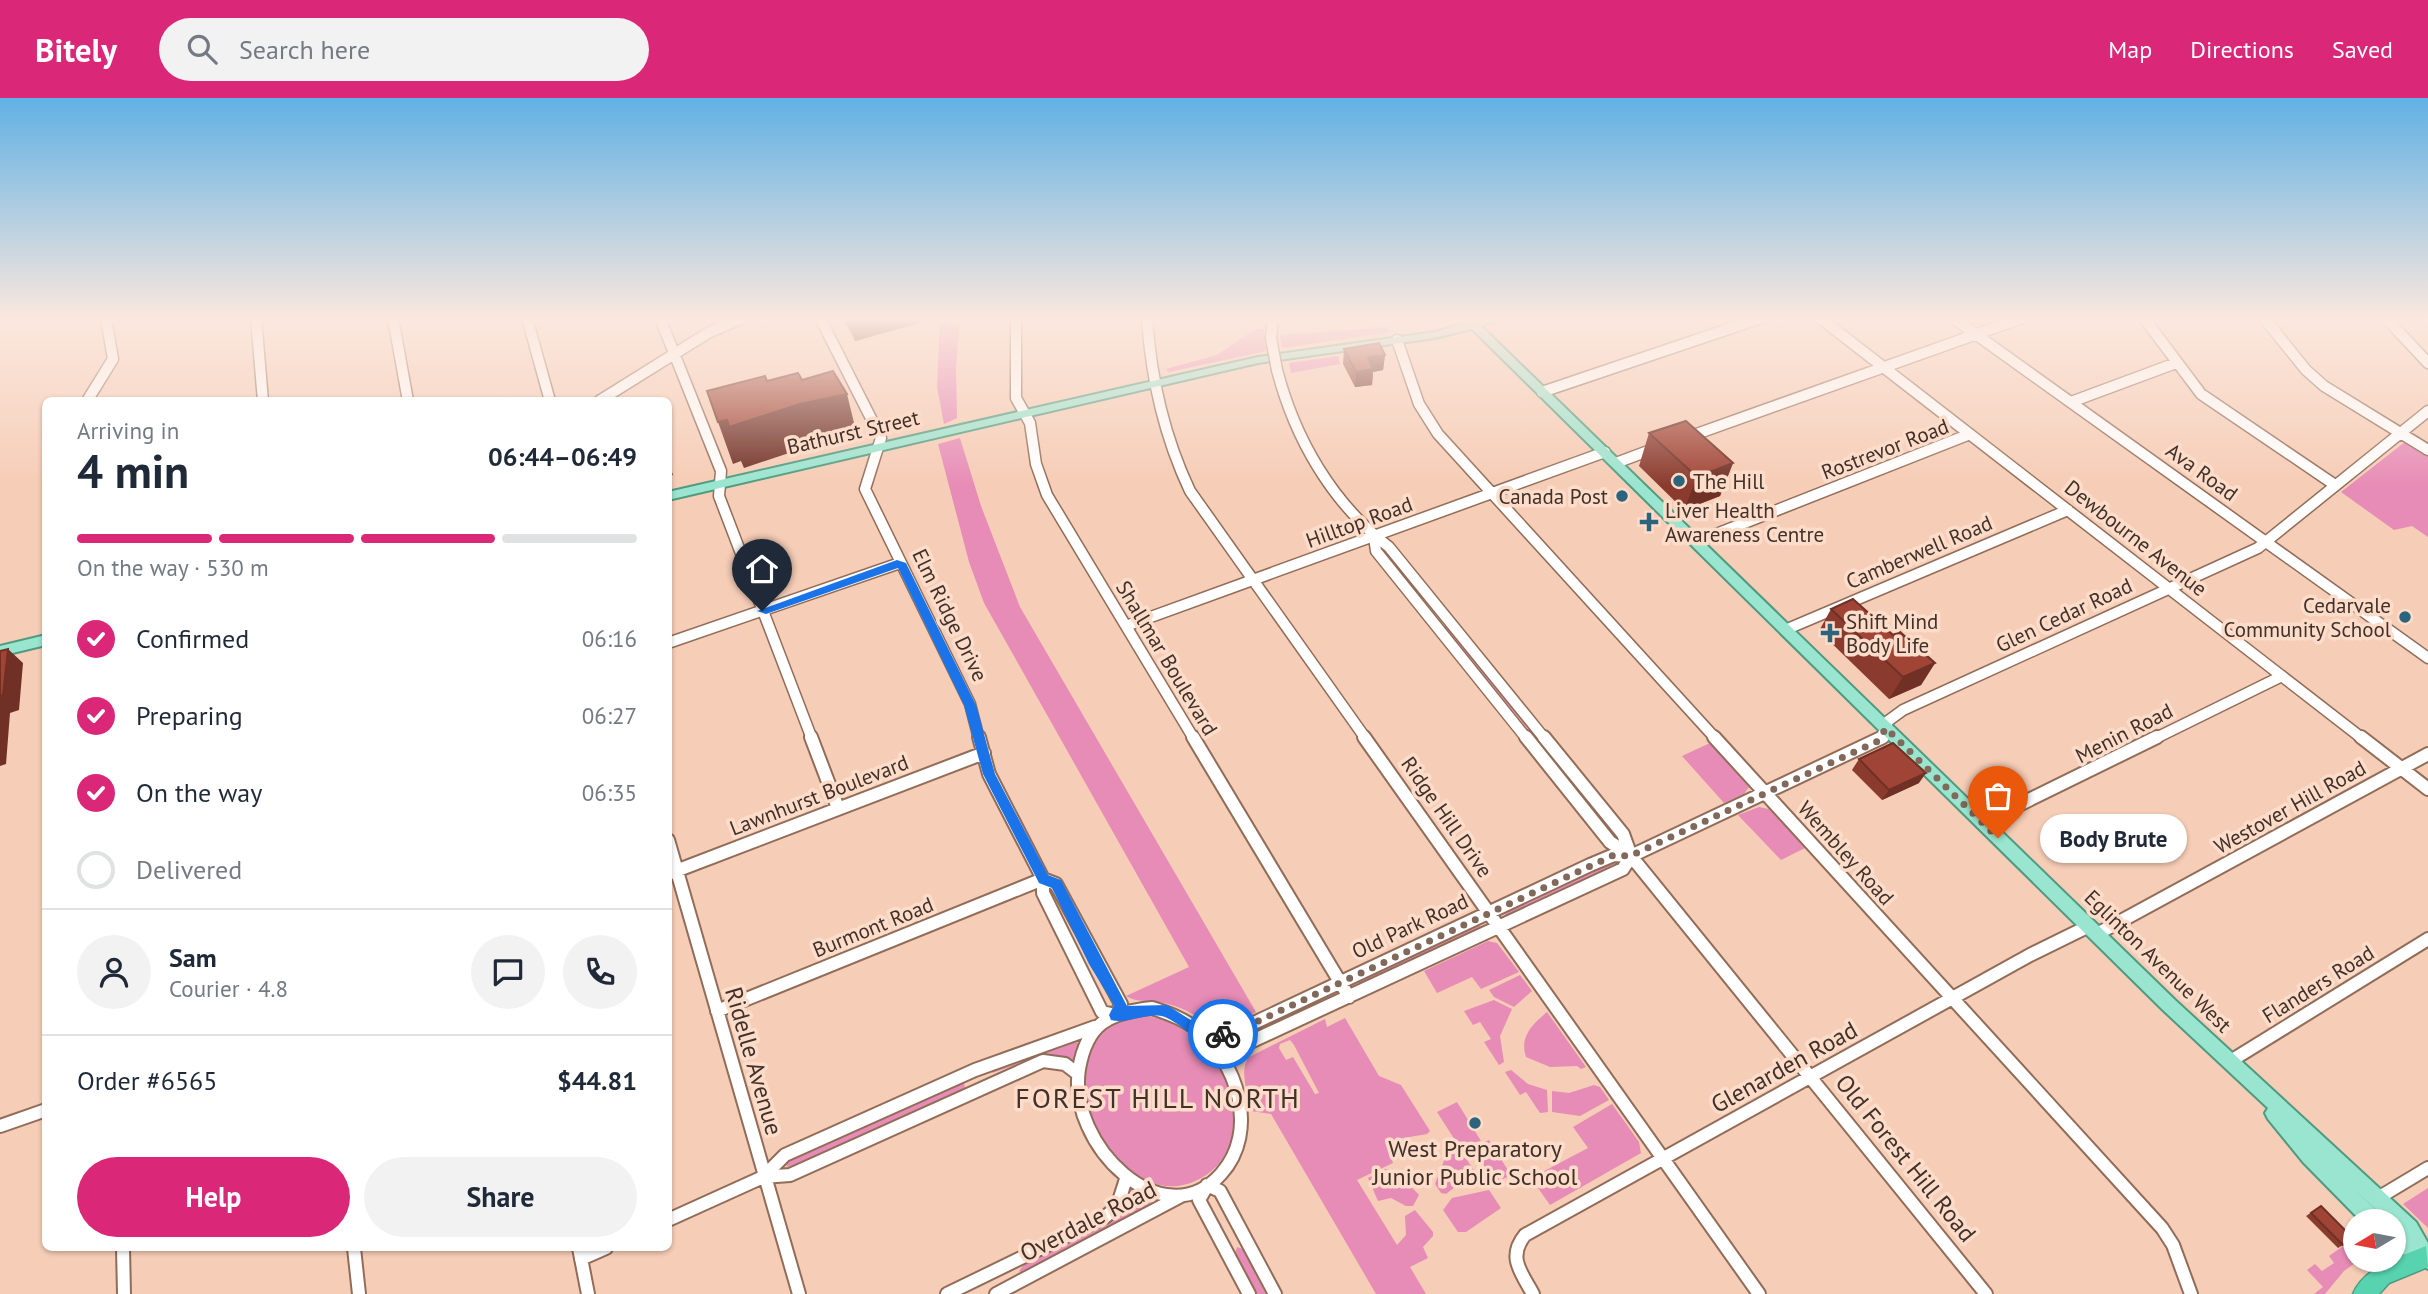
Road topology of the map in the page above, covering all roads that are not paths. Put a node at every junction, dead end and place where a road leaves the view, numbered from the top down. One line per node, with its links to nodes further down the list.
1 (103, 374): 23 (street)
2 (261, 374): 24 (street)
3 (403, 374): 25 (street)
4 (542, 374): 26 (street)
5 (642, 374): 27 (street)
6 (682, 374): 39 (street)
7 (848, 374): 35 (street)
8 (1014, 374): 30 (street, Shallmar Boulevard)
9 (1155, 374): 21 (street, Ridge Hill Drive)
10 (1199, 374): 21 (main road, Bathurst Street)
11 (1279, 374): 44 (street, Old Forest Hill Road, bridge)
12 (1407, 374): 42 (street, Wembley Road)
13 (1523, 374): 22 (main road, Eglinton Avenue West)
14 (1596, 374): 22 (street)
15 (1860, 374): 33 (street)
16 (1891, 374): 32 (street, Dewbourne Avenue)
17 (2031, 374): 28 (street, Ava Road)
18 (2147, 374): 28 (street)
19 (2184, 374): 40 (street)
20 (2313, 374): 31 (street)
21 (1156, 383): 30 (main road, Bathurst Street); 48 (street, Ridge Hill Drive)
22 (1542, 392): 37 (main road, Eglinton Avenue West)
23 (89, 397)
24 (263, 397)
25 (407, 397)
26 (549, 397)
27 (605, 397)
28 (2071, 402): 46 (street, Ava Road)
29 (2428, 411): 31 (street, Glen Cedar Road)
30 (1024, 414): 35 (main road, Bathurst Street); 53 (street, Shallmar Boulevard)
31 (2400, 432): 36 (street); 40 (street, Glen Cedar Road)
32 (1970, 434): 43 (street, Dewbourne Avenue); 45 (street, Rostrevor Road)
33 (1682, 439)
34 (1670, 443): 38 (street)
35 (880, 447): 39 (main road, Bathurst Street); 47 (street, Elm Ridge Drive)
36 (2428, 450)
37 (1605, 452): 38 (main road, Eglinton Avenue West); 42 (street, Hilltop Road)
38 (1616, 463): 45 (main road, Eglinton Avenue West)
39 (721, 483): 41 (main road, Bathurst Street); 50 (street)
40 (2335, 485): 46 (street, Glen Cedar Road)
41 (672, 495)
42 (1490, 495): 44 (street, Hilltop Road); 67 (street, Wembley Road)
43 (2068, 510): 49 (street, Dewbourne Avenue); 54 (street, Camberwell Road)
44 (1374, 537): 48 (street, Hilltop Road); 51 (street, Old Forest Hill Road); 52 (street, Old Forest Hill Road)
45 (1696, 542): 54 (main road, Eglinton Avenue West)
46 (2267, 542): 49 (street, Glen Cedar Road); 58 (street, Ava Road)
47 (900, 563): 50 (street); 63 (street, Elm Ridge Drive)
48 (1254, 580): 53 (street, Hilltop Road); 73 (street, Ridge Hill Drive)
49 (2169, 588): 59 (street, Dewbourne Avenue); 60 (street, Glen Cedar Road)
50 (762, 611): 56 (street); 68 (street)
51 (1447, 620): 52 (street); 61 (street, Old Forest Hill Road)
52 (1436, 624): 62 (street, Old Forest Hill Road)
53 (1126, 626): 79 (street, Shallmar Boulevard)
54 (1785, 630): 60 (main road, Eglinton Avenue West)
55 (42, 641): 57 (main road)
56 (672, 642)
57 (0, 651)
58 (2428, 658)
59 (2282, 676): 65 (street, Dewbourne Avenue); 69 (street, Menin Road)
60 (1886, 728): 67 (street, Old Park Road); 69 (main road, Eglinton Avenue West)
61 (1551, 746): 62 (street); 70 (street, Old Forest Hill Road)
62 (1538, 751): 70 (street, Old Forest Hill Road)
63 (984, 753): 68 (street, Lawnhurst Boulevard); 72 (street, Elm Ridge Drive)
64 (2428, 754): 65 (street, Westover Hill Road)
65 (2401, 769): 66 (street, Dewbourne Avenue); 75 (street, Westover Hill Road)
66 (2428, 789)
67 (1764, 795): 70 (street, Old Park Road); 81 (street, Wembley Road)
68 (838, 808): 71 (street, Lawnhurst Boulevard)
69 (1982, 822): 75 (main road, Eglinton Avenue West)
70 (1630, 856): 73 (street, Old Park Road); 74 (street, Old Park Road); 90 (street, Old Forest Hill Road)
71 (673, 872): 82 (street, Ridelle Avenue)
72 (1043, 879): 77 (street, Elm Ridge Drive); 78 (street, Elm Ridge Drive); 82 (street, Burmont Road)
73 (1488, 913): 74 (street, Ridge Hill Drive); 79 (street, Old Park Road)
74 (1499, 927): 80 (street, Old Park Road); 95 (street, Ridge Hill Drive)
75 (2093, 930): 81 (street, Glenarden Road); 86 (main road, Eglinton Avenue West)
76 (2428, 939): 86 (street, Flanders Road)
77 (1094, 959): 78 (street); 83 (street, Elm Ridge Drive)
78 (1079, 966): 83 (street, Elm Ridge Drive)
79 (1341, 982): 80 (street, Shallmar Boulevard); 85 (street, Old Park Road)
80 (1349, 997): 87 (street, Old Park Road)
81 (1952, 1000): 90 (street, Glenarden Road); 127 (street, Wembley Road)
82 (717, 1011): 97 (street, Ridelle Avenue)
83 (1116, 1015): 84 (street); 85 (street)
84 (1095, 1027): 88 (street); 89 (street)
85 (1207, 1038): 87 (street)
86 (2229, 1062): 91 (main road, Eglinton Avenue West)
87 (1226, 1063): 99 (street)
88 (975, 1070): 92 (street); 97 (street)
89 (1078, 1074): 92 (street); 98 (street)
90 (1812, 1077): 95 (street, Glenarden Road); 126 (street, Old Forest Hill Road)
91 (2247, 1079): 100 (main road, Eglinton Avenue West); 102 (main road, Eglinton Avenue West)
92 (982, 1087): 97 (street)
93 (42, 1111): 94 (street)
94 (0, 1126)
95 (1664, 1159): 124 (street, Glenarden Road); 125 (street, Ridge Hill Drive)
96 (2428, 1168): 102 (street)
97 (763, 1177): 104 (street); 119 (street, Ridelle Avenue)
98 (1126, 1179): 101 (street); 113 (street, Overdale Road)
99 (1207, 1185): 101 (street); 105 (street); 106 (street)
100 (2341, 1188): 102 (main road); 103 (main road, Eglinton Avenue West)
101 (1181, 1196): 115 (street, Overdale Road)
102 (2378, 1198): 111 (main road, Eglinton Avenue West)
103 (2362, 1209)
104 (672, 1218)
105 (1243, 1233): 106 (street); 123 (street)
106 (1223, 1244): 122 (street)
107 (2406, 1246): 111 (main road)
108 (123, 1251): 116 (street)
109 (354, 1251): 117 (street)
110 (580, 1253): 118 (street)
111 (2427, 1258): 112 (highway)
112 (2406, 1263)
113 (1007, 1265): 115 (street, Overdale Road); 120 (street, Overdale Road)
114 (2382, 1272): 128 (highway)
115 (1014, 1285): 121 (street, Overdale Road)
116 (124, 1294)
117 (359, 1294)
118 (588, 1294)
119 (799, 1294)
120 (947, 1294)
121 (996, 1294)
122 (1249, 1294)
123 (1275, 1294)
124 (1533, 1294)
125 (1759, 1294)
126 (1986, 1294)
127 (2191, 1294)
128 (2364, 1294)

